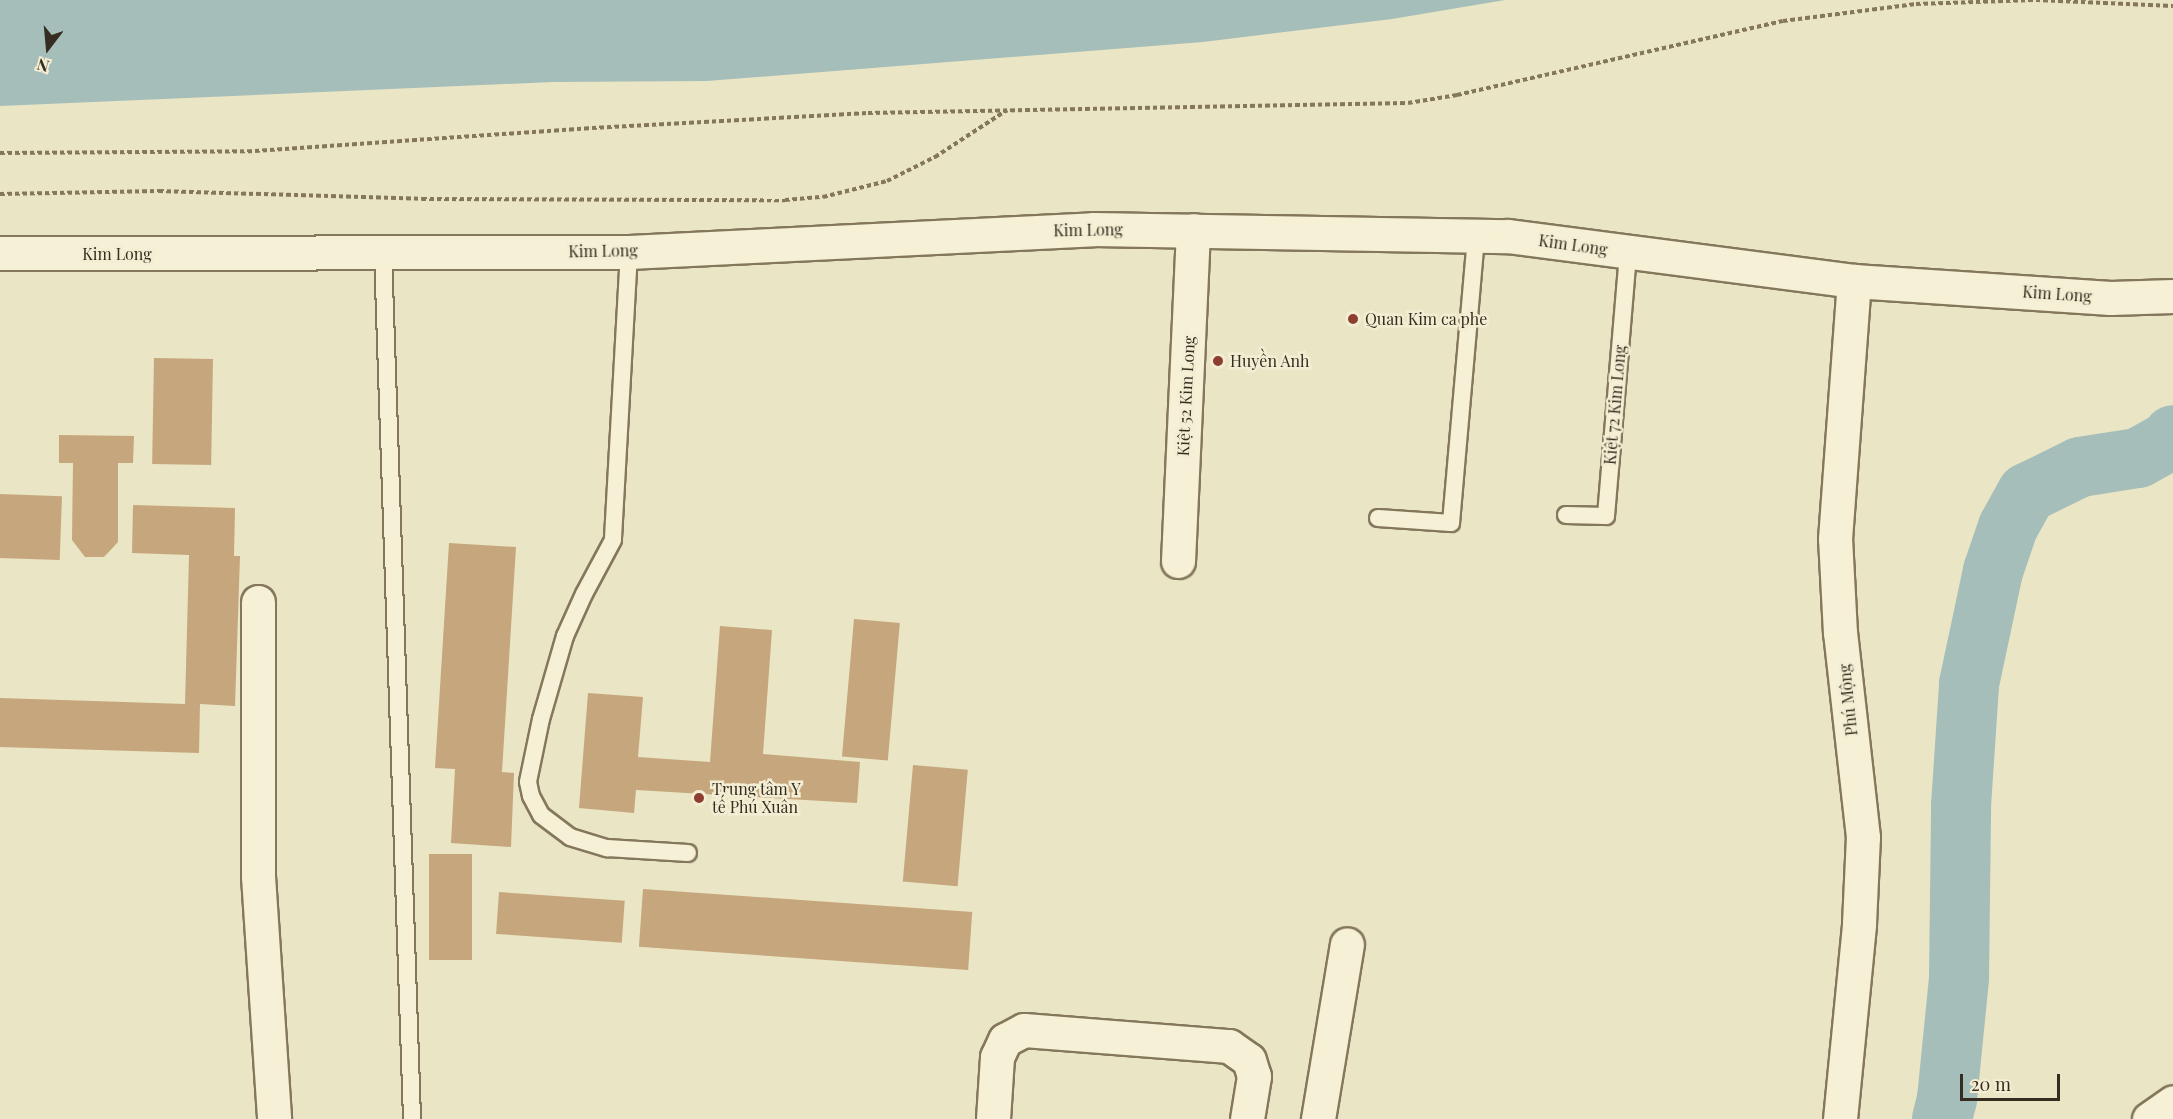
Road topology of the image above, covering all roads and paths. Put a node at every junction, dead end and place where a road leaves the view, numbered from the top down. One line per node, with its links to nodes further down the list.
1 (2173, 6): 2 (path)
2 (1008, 110): 3 (path); 4 (path)
3 (0, 153)
4 (0, 194)
5 (1193, 230): 6 (street, Kim Long); 7 (street, Kim Long); 15 (street, Kiệt 52 Kim Long)
6 (1476, 236): 10 (street, Kim Long); 14 (lane)
7 (628, 252): 9 (street, Kim Long); 17 (lane)
8 (0, 253): 9 (street, Kim Long)
9 (382, 253): 21 (lane)
10 (1628, 253): 11 (street, Kim Long); 13 (lane, Kiệt 72 Kim Long)
11 (1854, 281): 12 (street, Kim Long); 25 (street, Phú Mộng)
12 (2173, 296)
13 (1566, 515)
14 (1378, 518)
15 (1178, 561)
16 (258, 602): 20 (street)
17 (688, 853)
18 (1347, 944): 24 (street)
19 (2173, 1102): 26 (street)
20 (274, 1119)
21 (412, 1119)
22 (993, 1119): 23 (street)
23 (1247, 1119)
24 (1318, 1119)
25 (1840, 1119)
26 (2149, 1119)

